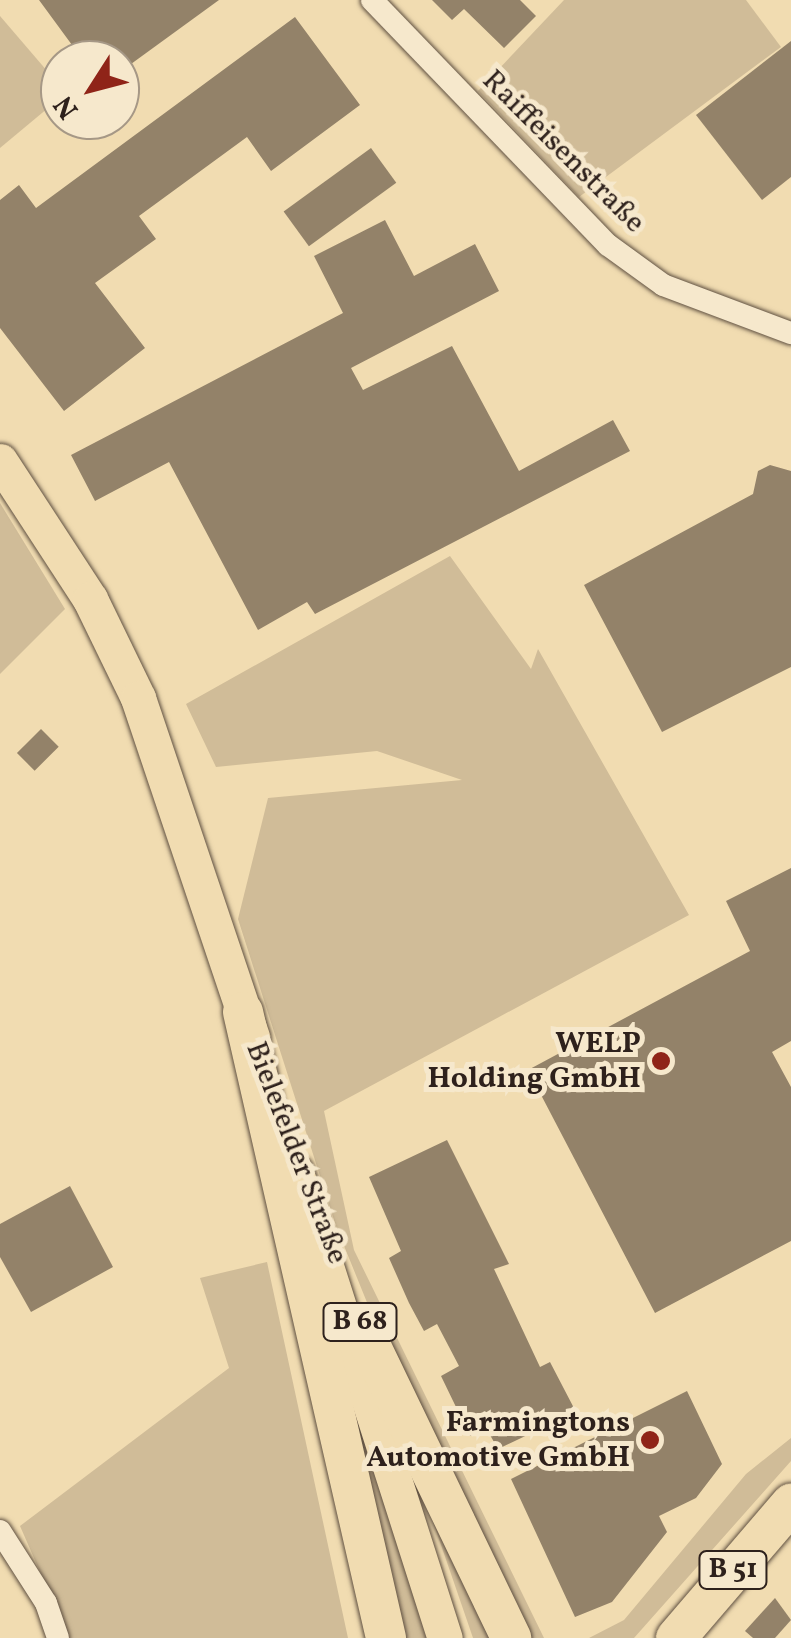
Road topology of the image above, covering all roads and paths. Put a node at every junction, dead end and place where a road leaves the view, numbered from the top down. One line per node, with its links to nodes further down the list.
1 (372, 0): 2 (street, Raiffeisenstraße)
2 (791, 333)
3 (0, 462): 4 (main road, Bielefelder Straße / B 68)
4 (243, 1012): 5 (main road, Bielefelder Straße / B 68); 11 (highway, B 68); 12 (main road, Bielefelder Straße / B 68)
5 (363, 1330): 13 (main road, Bielefelder Straße / B 68); 14 (highway, B 68)
6 (791, 1504): 9 (highway, B 51)
7 (0, 1531): 10 (street)
8 (791, 1540): 9 (highway, B 51)
9 (683, 1634)
10 (58, 1638)
11 (386, 1638)
12 (445, 1638)
13 (457, 1638)
14 (511, 1638)

